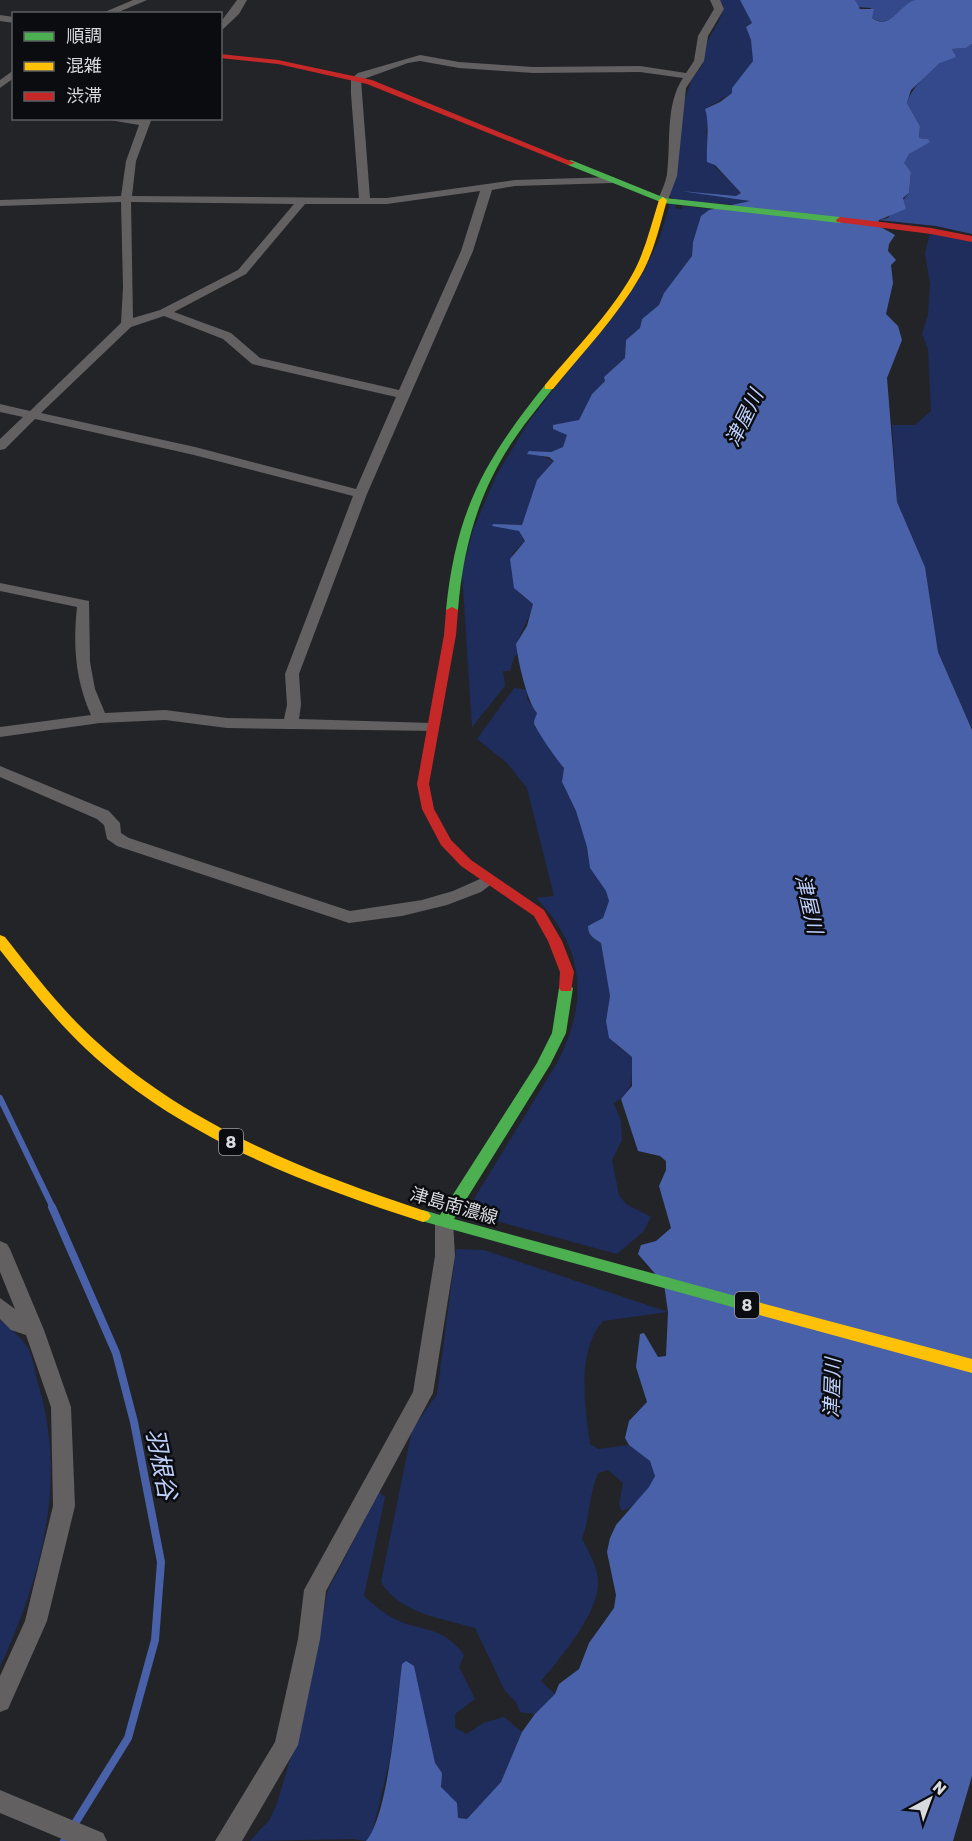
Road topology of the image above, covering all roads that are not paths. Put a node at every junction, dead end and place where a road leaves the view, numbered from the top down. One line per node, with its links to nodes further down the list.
1 (142, 0): 4 (street)
2 (242, 0): 5 (street)
3 (715, 0): 8 (street)
4 (109, 12)
5 (222, 27)
6 (222, 56): 9 (street)
7 (12, 75): 10 (street)
8 (689, 76): 9 (street); 17 (street)
9 (356, 79): 12 (street); 16 (street)
10 (0, 85)
11 (146, 121): 14 (street)
12 (612, 180): 13 (street); 17 (street)
13 (487, 187): 16 (street); 22 (street)
14 (128, 199): 15 (street); 18 (street); 21 (street)
15 (302, 200): 16 (street); 20 (street)
16 (365, 201)
17 (669, 202): 19 (street); 30 (street)
18 (0, 203)
19 (972, 240)
20 (164, 312): 21 (street); 22 (street)
21 (127, 324): 24 (street)
22 (403, 395): 26 (street)
23 (0, 408): 24 (street)
24 (33, 414): 25 (street); 26 (street)
25 (0, 446)
26 (360, 494): 29 (street)
27 (0, 587): 28 (street)
28 (100, 718): 29 (street); 31 (street)
29 (291, 723): 30 (street)
30 (432, 728): 33 (street)
31 (0, 732)
32 (0, 771): 33 (street)
33 (489, 880): 35 (street)
34 (0, 940): 35 (street, 津島南濃線 / 8)
35 (444, 1222): 39 (street, 津島南濃線 / 8); 43 (street)
36 (0, 1249): 38 (street)
37 (0, 1306): 38 (street)
38 (34, 1330): 40 (street)
39 (972, 1366)
40 (0, 1701)
41 (0, 1801): 42 (street)
42 (95, 1841)
43 (227, 1841)

